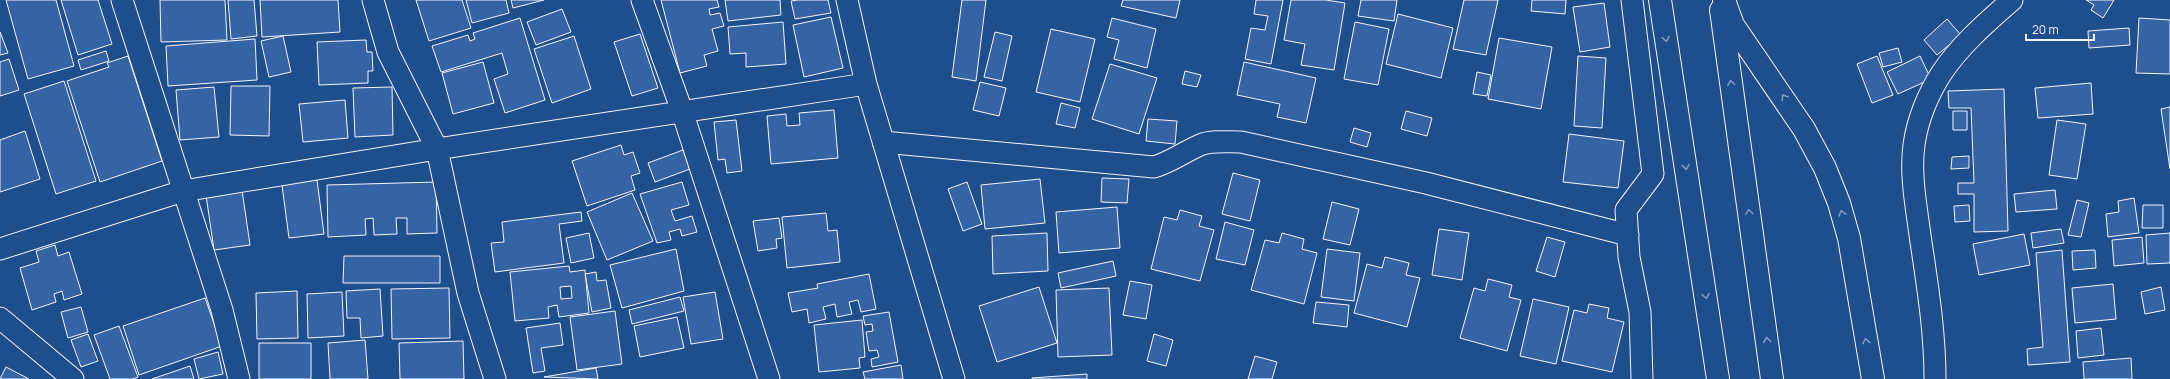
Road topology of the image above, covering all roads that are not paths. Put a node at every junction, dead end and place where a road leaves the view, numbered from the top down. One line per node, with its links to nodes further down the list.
1 (122, 0): 14 (street)
2 (373, 0): 13 (street)
3 (642, 0): 11 (street)
4 (847, 0): 10 (street)
5 (1632, 0): 15 (street)
6 (1660, 0): 18 (highway, one-way to 18)
7 (1719, 0): 25 (highway, one-way to 7)
8 (1724, 0): 26 (highway, one-way to 8)
9 (2012, 0): 27 (street)
10 (866, 84): 11 (street); 12 (street)
11 (682, 111): 13 (street); 22 (street)
12 (883, 142): 15 (street); 23 (street)
13 (437, 150): 14 (street); 21 (street)
14 (183, 191): 16 (street); 20 (street)
15 (1628, 235): 24 (street)
16 (0, 249)
17 (0, 318): 19 (street)
18 (1718, 376)
19 (73, 379)
20 (240, 379)
21 (495, 379)
22 (769, 379)
23 (954, 379)
24 (1642, 379)
25 (1772, 379)
26 (1873, 379)
27 (1936, 379)

